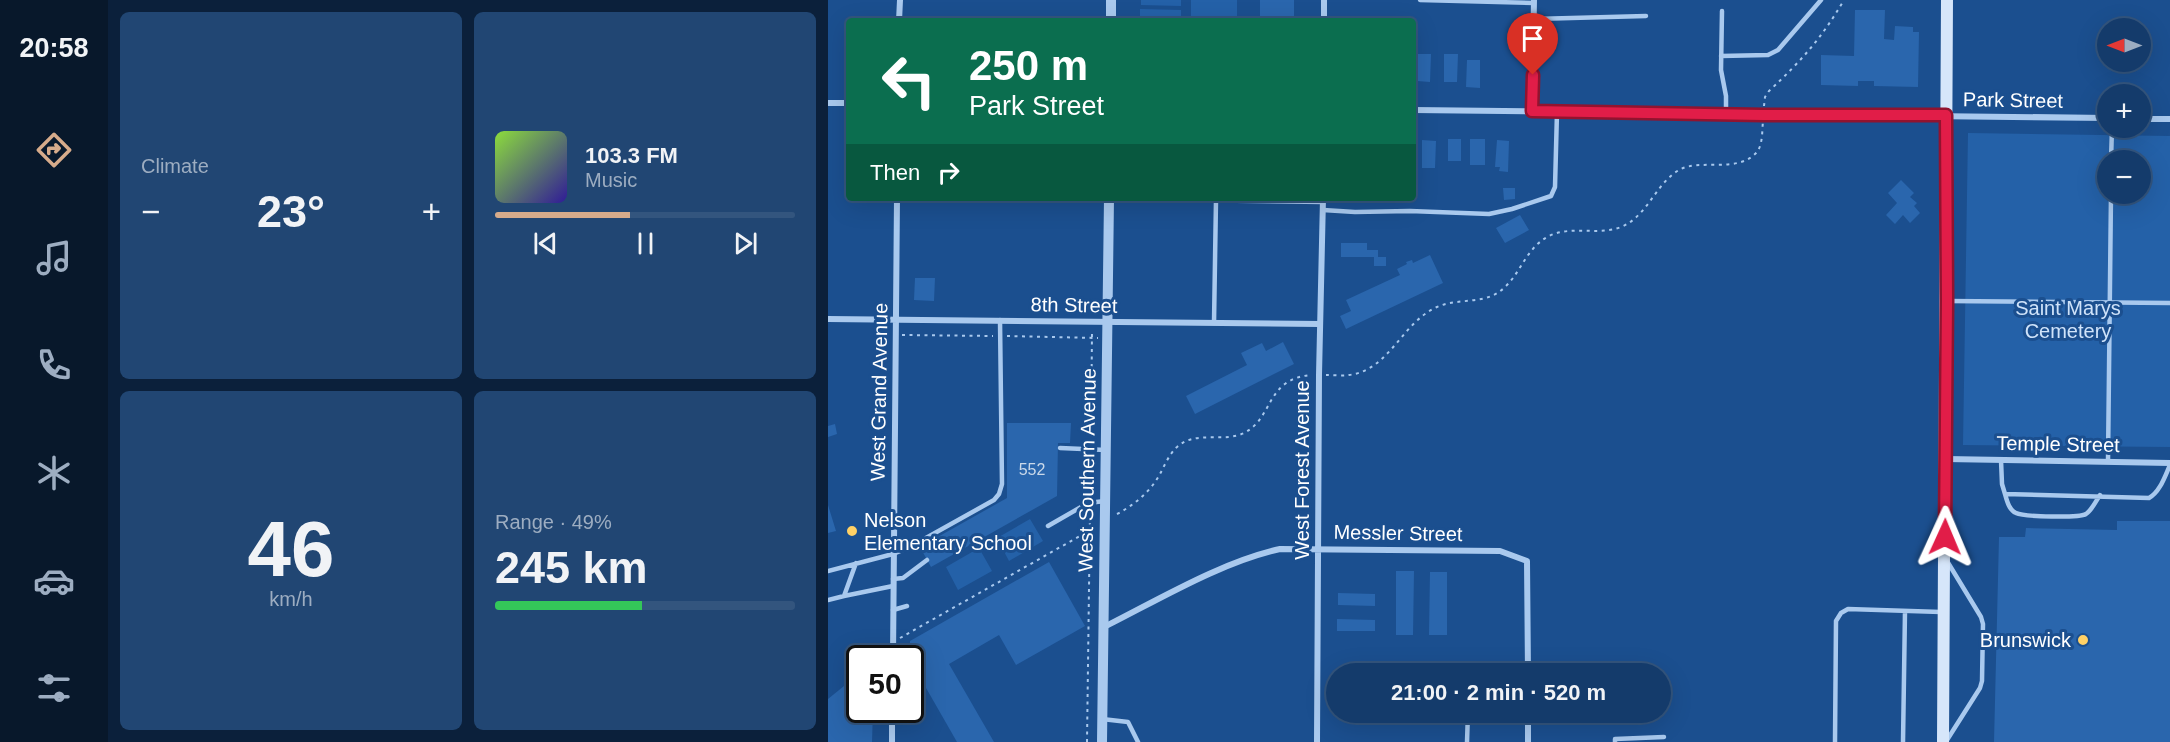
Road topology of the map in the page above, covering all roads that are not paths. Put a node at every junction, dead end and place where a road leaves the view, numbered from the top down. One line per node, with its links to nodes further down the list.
1 (900, 0): 10 (street)
2 (1111, 0): 11 (street)
3 (1324, 0): 12 (street)
4 (1419, 0): 7 (lane)
5 (1821, 0): 14 (lane)
6 (1947, 0): 21 (main road)
7 (1534, 1): 13 (street)
8 (1722, 11): 14 (lane)
9 (1646, 16): 13 (lane)
10 (899, 18)
11 (1111, 18)
12 (1324, 18)
13 (1533, 19): 18 (street)
14 (1721, 56): 20 (lane)
15 (828, 103): 16 (street)
16 (846, 103)
17 (1416, 110): 18 (street, Park Street)
18 (1532, 111): 19 (street, Park Street)
19 (1557, 112): 20 (street, Park Street); 30 (lane)
20 (1726, 113): 21 (street, Park Street)
21 (1946, 115): 22 (street, Park Street); 31 (main road)
22 (2097, 118)
23 (2151, 119): 24 (street)
24 (2170, 119)
25 (897, 201): 35 (street, West Grand Avenue)
26 (1108, 201): 37 (street, West Southern Avenue)
27 (1216, 201): 38 (lane)
28 (1323, 201): 30 (street, West Forest Avenue)
29 (2111, 204): 32 (lane)
30 (1323, 210): 39 (street, West Forest Avenue)
31 (1947, 301): 32 (lane); 42 (main road)
32 (2110, 302): 33 (lane); 44 (lane)
33 (2170, 303)
34 (828, 319): 35 (street, 8th Street)
35 (896, 319): 36 (street, 8th Street); 51 (street, West Grand Avenue)
36 (1000, 320): 37 (street, 8th Street); 51 (lane)
37 (1107, 322): 38 (street, 8th Street); 41 (street, West Southern Avenue)
38 (1214, 323): 39 (street, 8th Street)
39 (1320, 324): 50 (street, West Forest Avenue)
40 (1060, 448): 41 (lane)
41 (1106, 450): 48 (street, West Southern Avenue)
42 (1946, 459): 43 (street, Temple Street); 52 (main road)
43 (2001, 460): 44 (street, Temple Street); 46 (lane)
44 (2108, 462): 45 (street, Temple Street)
45 (2170, 464): 47 (lane)
46 (2005, 494): 47 (lane); 47 (lane)
47 (2100, 495)
48 (1105, 501): 49 (lane); 63 (street, West Southern Avenue)
49 (1048, 526)
50 (1319, 549): 63 (street, Messler Street); 65 (street, Messler Street); 74 (street, West Forest Avenue)
51 (893, 554): 54 (lane); 56 (street, West Grand Avenue)
52 (1945, 556): 62 (main road); 80 (lane)
53 (927, 560): 56 (lane)
54 (856, 563): 55 (lane); 57 (lane)
55 (828, 571)
56 (893, 582): 57 (lane); 60 (street, West Grand Avenue)
57 (844, 596): 58 (lane)
58 (828, 600)
59 (907, 606): 60 (lane)
60 (893, 610): 64 (street, West Grand Avenue)
61 (1905, 611): 62 (lane); 78 (lane); 79 (lane)
62 (1944, 612): 80 (main road)
63 (1103, 627): 66 (street, West Southern Avenue)
64 (893, 645)
65 (1528, 663)
66 (1102, 719): 72 (street, West Southern Avenue); 73 (lane)
67 (892, 723): 71 (street)
68 (1468, 723): 75 (lane)
69 (1528, 723): 76 (street)
70 (1664, 737): 77 (lane)
71 (892, 742)
72 (1102, 742)
73 (1138, 742)
74 (1317, 742)
75 (1467, 742)
76 (1528, 742)
77 (1615, 742)
78 (1835, 742)
79 (1903, 742)
80 (1944, 742)

